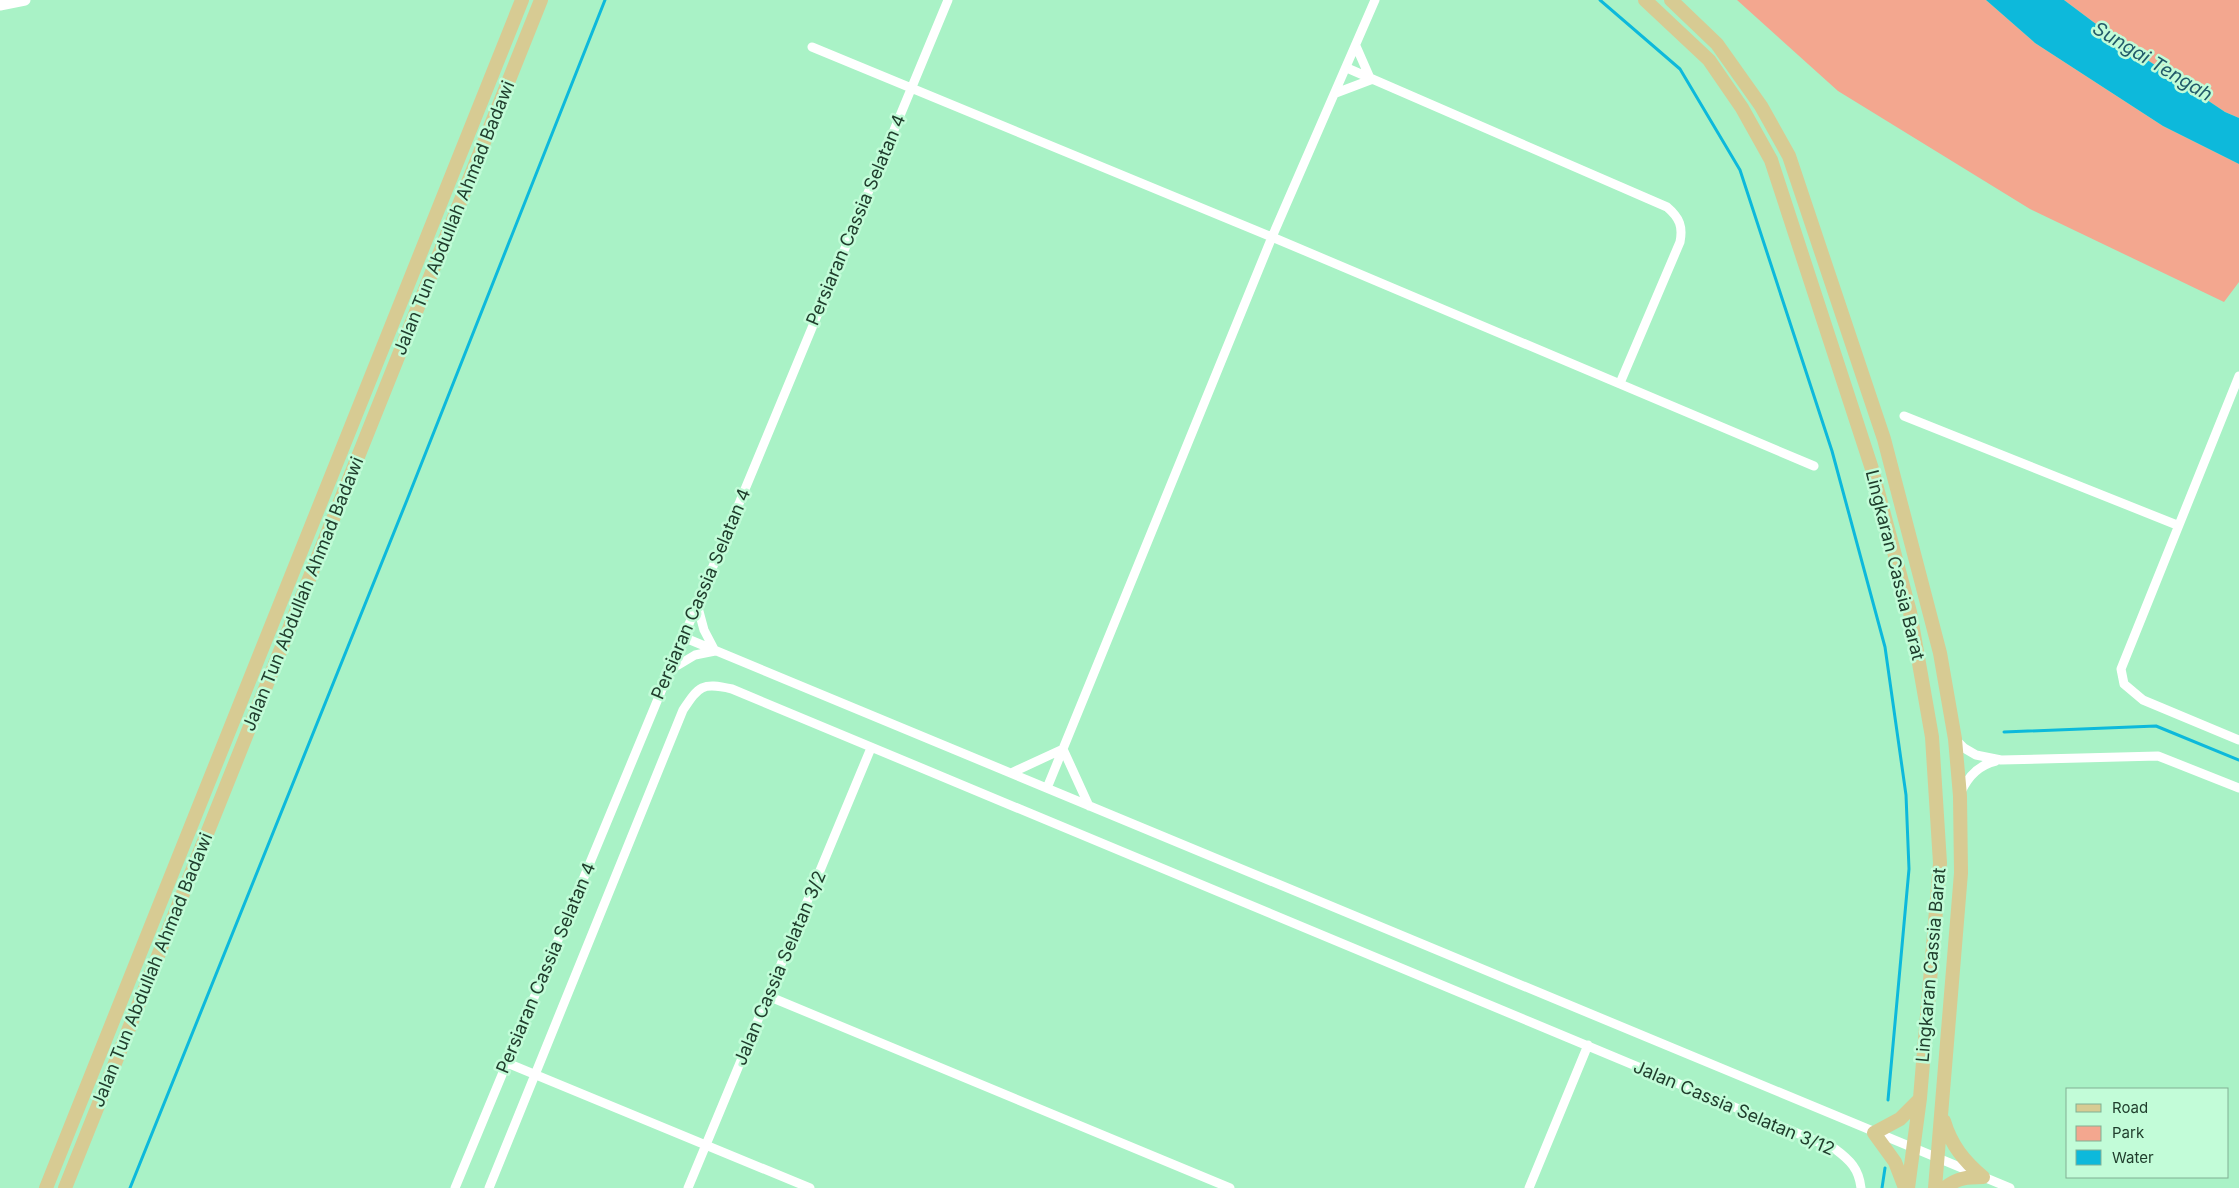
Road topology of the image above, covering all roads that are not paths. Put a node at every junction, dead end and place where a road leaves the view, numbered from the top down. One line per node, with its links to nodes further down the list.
1 (25, 0): 8 (street)
2 (522, 0): 16 (main road, Jalan Tun Abdullah Ahmad Badawi)
3 (541, 0): 17 (main road, Jalan Tun Abdullah Ahmad Badawi)
4 (948, 0): 13 (street, Persiaran Cassia Selatan 4)
5 (1375, 0): 9 (street)
6 (1645, 0): 41 (main road, Lingkaran Cassia Barat)
7 (1671, 0): 27 (main road, Lingkaran Cassia Barat)
8 (0, 5)
9 (1356, 46): 11 (street); 12 (street)
10 (812, 47): 13 (street)
11 (1346, 68): 12 (street); 14 (street)
12 (1372, 78): 14 (street); 19 (street)
13 (911, 88): 15 (street); 23 (street, Persiaran Cassia Selatan 4)
14 (1336, 93): 15 (street)
15 (1272, 237): 19 (street); 30 (street)
16 (417, 263): 17 (main road); 48 (main road, Jalan Tun Abdullah Ahmad Badawi)
17 (431, 274): 49 (main road, Jalan Tun Abdullah Ahmad Badawi)
18 (2239, 376): 22 (street)
19 (1620, 383): 21 (street)
20 (1904, 416): 22 (street)
21 (1814, 466)
22 (2178, 525): 28 (street)
23 (697, 604): 24 (street, Persiaran Cassia Selatan 4); 25 (street)
24 (683, 637): 25 (street); 26 (street, Persiaran Cassia Selatan 4)
25 (715, 651): 26 (street); 32 (street)
26 (670, 670): 39 (street, Persiaran Cassia Selatan 4)
27 (1955, 739): 31 (street); 35 (main road, Lingkaran Cassia Barat)
28 (2239, 740)
29 (871, 748): 37 (street, Jalan Cassia Selatan 3/2); 38 (street, Jalan Cassia Selatan 3/12); 40 (street, Jalan Cassia Selatan 3/12)
30 (1063, 749): 32 (street); 33 (street); 36 (street)
31 (2001, 760): 34 (street); 35 (street)
32 (1011, 773): 33 (street)
33 (1047, 788): 36 (street)
34 (2239, 788)
35 (1960, 796): 42 (main road, Lingkaran Cassia Barat)
36 (1088, 806): 43 (street)
37 (768, 996): 44 (street, Jalan Cassia Selatan 3/2); 54 (street)
38 (1588, 1045): 55 (street); 56 (street, Jalan Cassia Selatan 3/12)
39 (507, 1063): 40 (street); 50 (street, Persiaran Cassia Selatan 4)
40 (536, 1075): 44 (street); 51 (street, Jalan Cassia Selatan 3/12)
41 (1920, 1098): 43 (main road); 45 (main road, Lingkaran Cassia Barat)
42 (1942, 1115): 46 (main road, Lingkaran Cassia Barat); 47 (main road)
43 (1874, 1133): 45 (street); 57 (main road)
44 (706, 1145): 52 (street, Jalan Cassia Selatan 3/2); 53 (street)
45 (1913, 1148): 46 (street); 57 (main road, Lingkaran Cassia Barat)
46 (1939, 1159): 47 (street); 58 (main road, Lingkaran Cassia Barat)
47 (1983, 1177): 59 (main road); 60 (street)
48 (46, 1188)
49 (65, 1188)
50 (455, 1188)
51 (489, 1188)
52 (688, 1188)
53 (810, 1188)
54 (1230, 1188)
55 (1529, 1188)
56 (1861, 1188)
57 (1906, 1188)
58 (1935, 1188)
59 (1945, 1188)
60 (2010, 1188)

